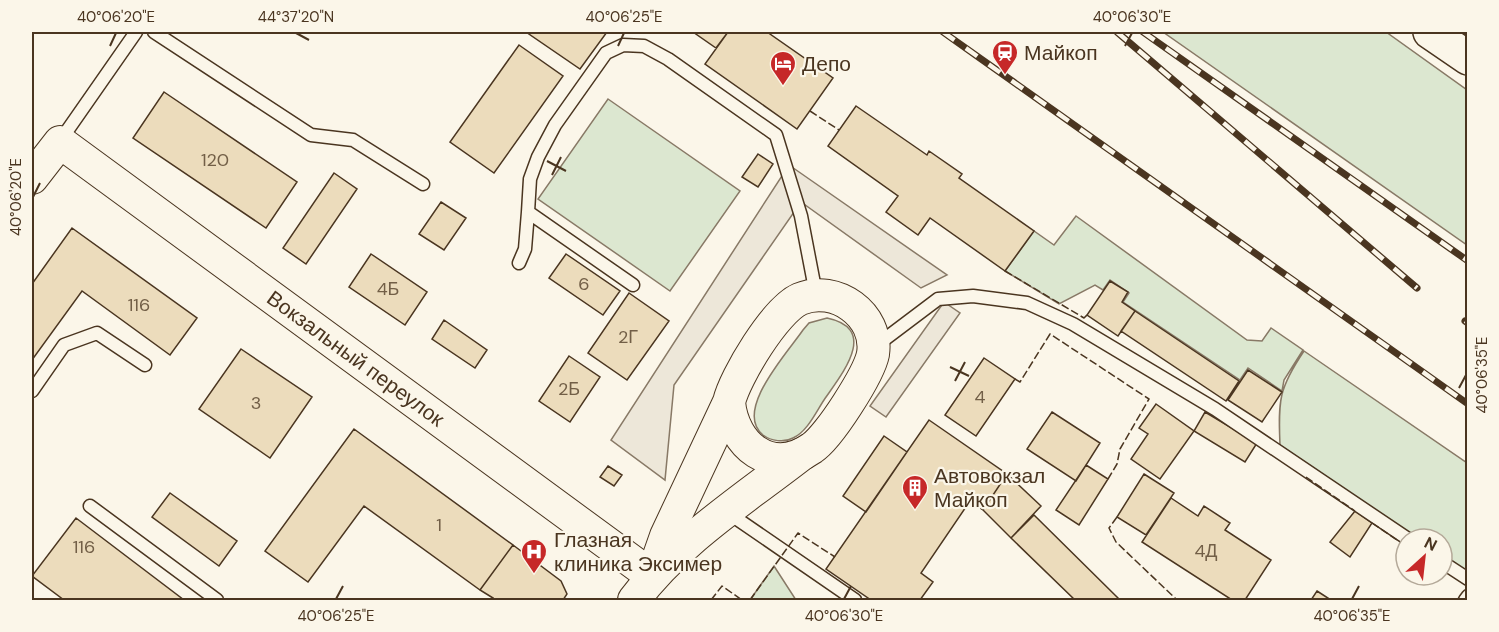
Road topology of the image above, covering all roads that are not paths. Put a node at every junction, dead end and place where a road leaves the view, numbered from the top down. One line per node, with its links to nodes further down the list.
1 (136, 32): 5 (lane)
2 (154, 32): 7 (lane)
3 (1430, 32): 4 (main road)
4 (1467, 58)
5 (60, 142): 6 (street); 22 (street, Вокзальный переулок)
6 (32, 178)
7 (423, 184)
8 (528, 212): 9 (lane); 10 (lane); 11 (lane)
9 (519, 263)
10 (633, 285)
11 (817, 296): 12 (street); 15 (street)
12 (874, 347): 16 (street); 19 (lane)
13 (146, 365): 14 (lane)
14 (32, 391)
15 (729, 402): 16 (street); 22 (street)
16 (806, 452): 18 (street)
17 (90, 506): 24 (lane)
18 (726, 512): 22 (street); 25 (lane)
19 (1394, 530)
20 (1454, 570): 21 (lane)
21 (1467, 579)
22 (643, 588)
23 (1467, 596): 26 (lane)
24 (217, 600)
25 (855, 600)
26 (1465, 600)

